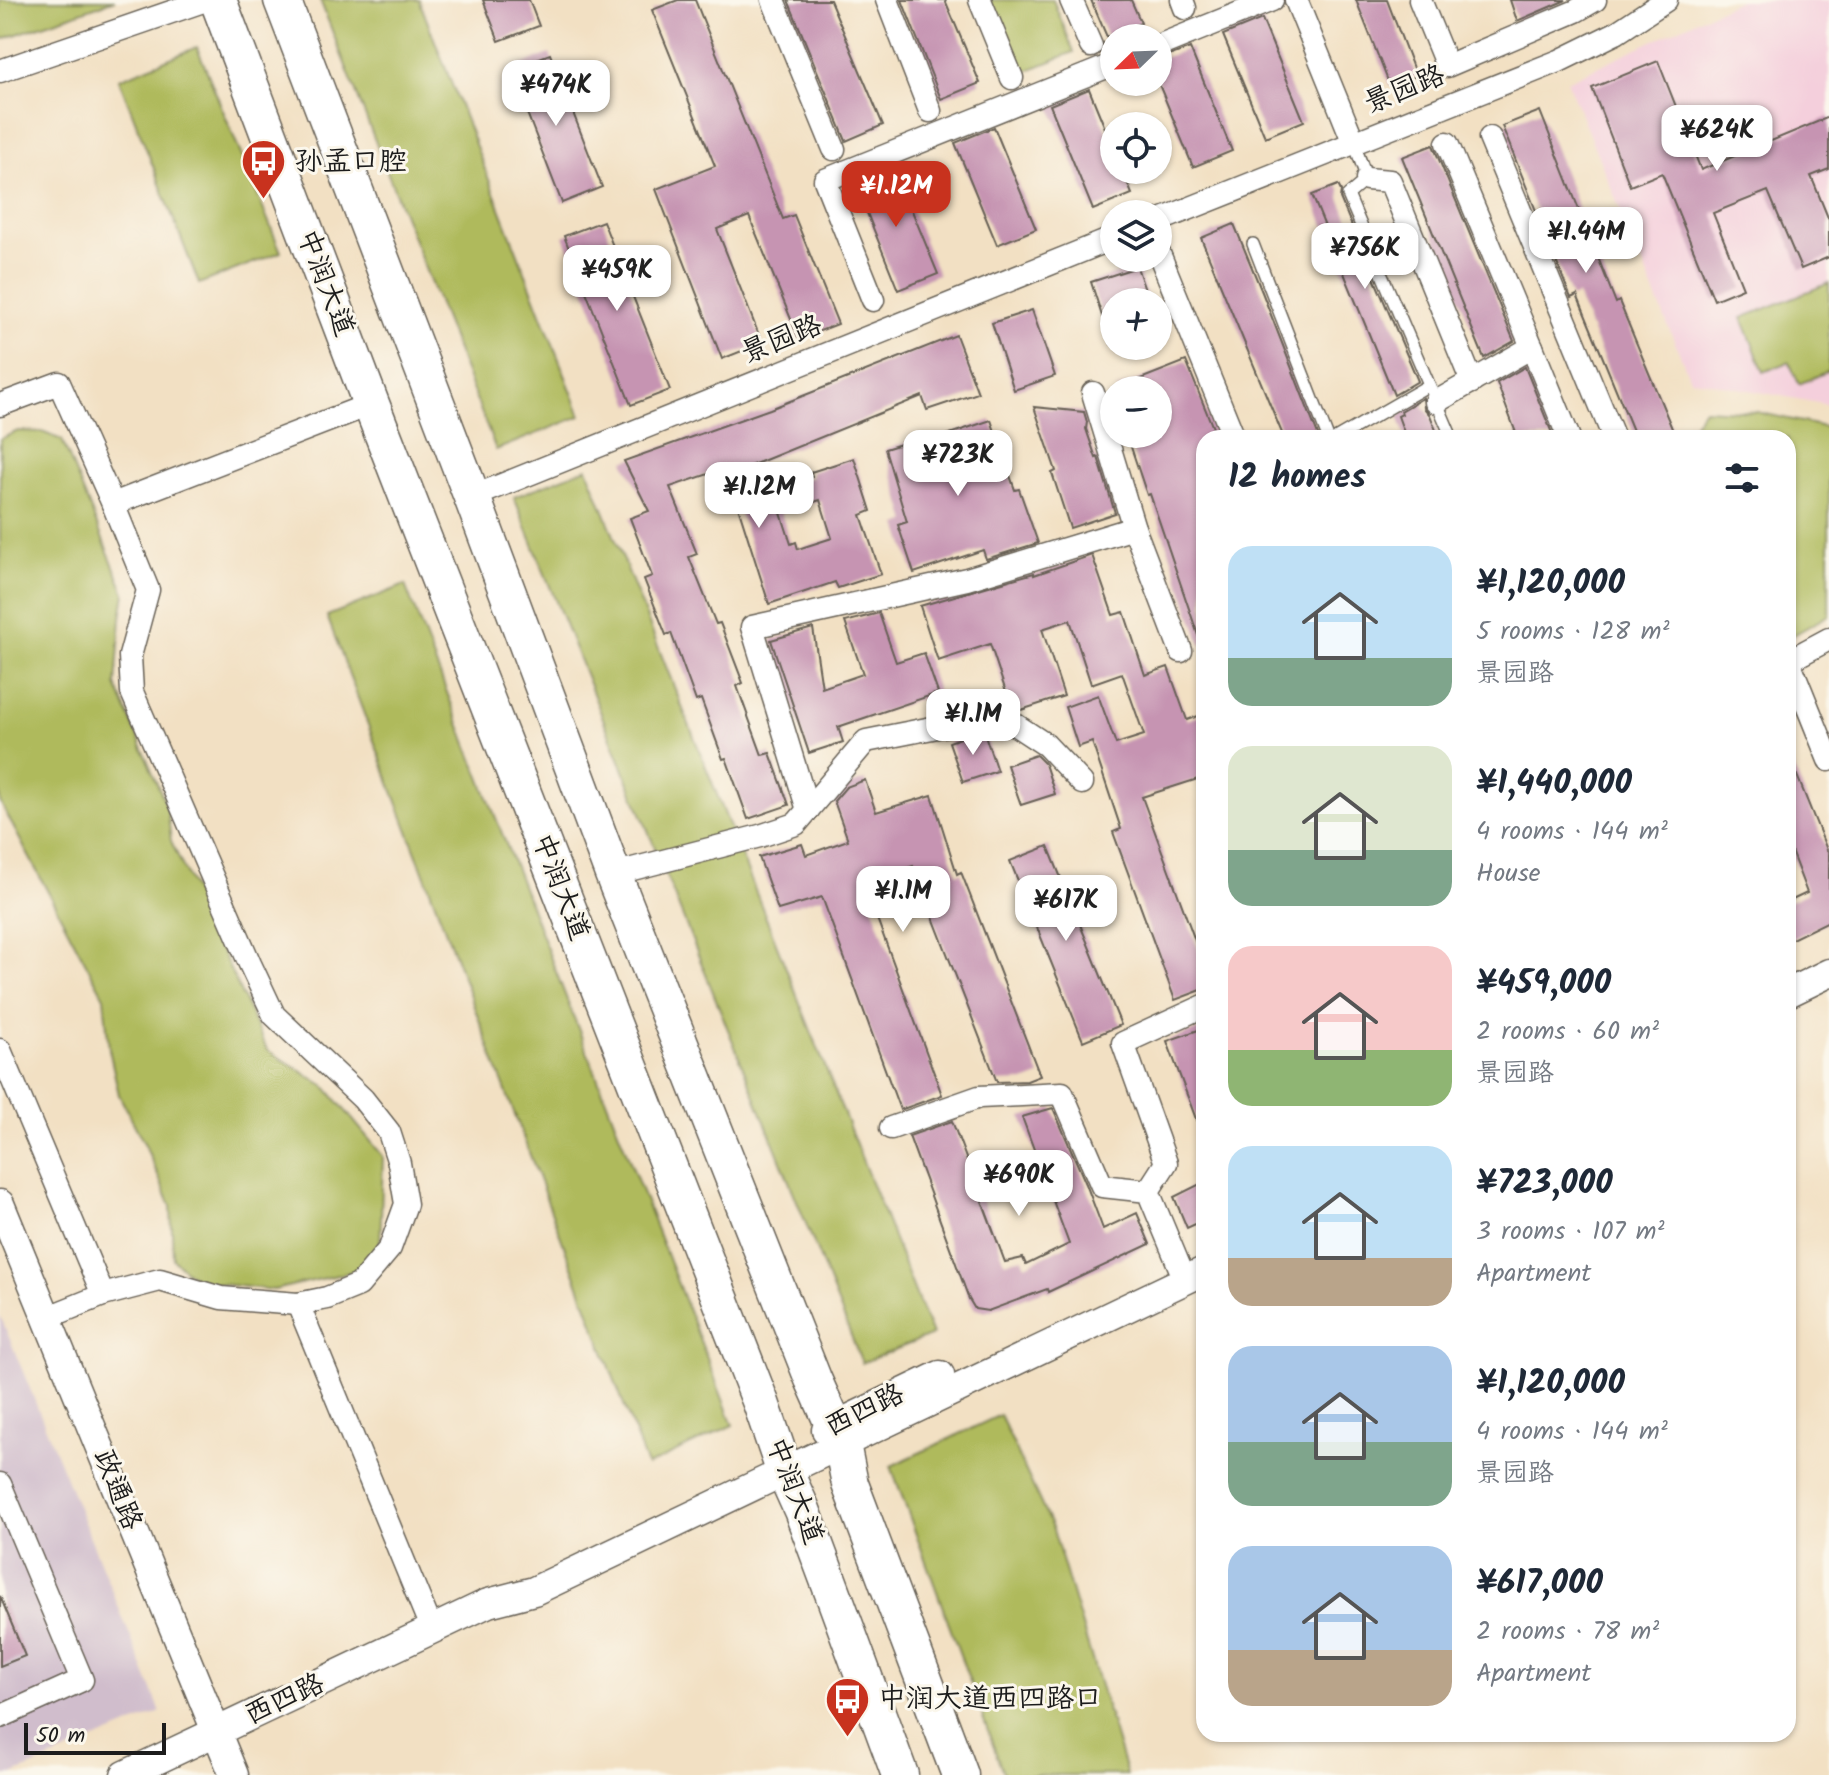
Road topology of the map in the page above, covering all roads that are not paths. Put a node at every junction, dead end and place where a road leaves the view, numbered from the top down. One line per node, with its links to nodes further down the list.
1 (206, 0): 16 (street)
2 (218, 0): 33 (main road, 中润大道)
3 (282, 0): 41 (main road, 中润大道)
4 (773, 0): 22 (street)
5 (887, 0): 18 (street)
6 (980, 0): 17 (street)
7 (1071, 0): 14 (street)
8 (1272, 0): 13 (street)
9 (1296, 0): 20 (street)
10 (1420, 0): 12 (street)
11 (1666, 0): 20 (street, 景园路)
12 (1581, 4)
13 (1172, 40)
14 (1091, 46)
15 (1100, 70): 28 (street)
16 (0, 71)
17 (1012, 78)
18 (930, 111)
19 (1490, 138): 40 (street)
20 (1354, 143): 23 (lane); 24 (street, 景园路)
21 (1447, 143): 29 (street)
22 (834, 149)
23 (1367, 179): 30 (street); 32 (lane)
24 (1172, 215)
25 (1100, 244): 41 (street, 景园路)
26 (1253, 244): 36 (lane)
27 (1167, 272): 35 (street)
28 (873, 300)
29 (1532, 347): 30 (street); 39 (street)
30 (1472, 382): 32 (street)
31 (1093, 393): 43 (street)
32 (1433, 393): 37 (lane); 38 (lane)
33 (371, 404): 42 (street); 66 (main road, 中润大道)
34 (0, 405): 42 (street)
35 (1231, 430)
36 (1325, 430)
37 (1354, 430)
38 (1449, 430)
39 (1566, 430)
40 (1611, 430)
41 (472, 497): 51 (main road, 中润大道)
42 (113, 504): 63 (street)
43 (1134, 528): 45 (street); 50 (street)
44 (1829, 639): 46 (street)
45 (1181, 651)
46 (1796, 657)
47 (1796, 680): 48 (street)
48 (1829, 760)
49 (1082, 783): 50 (street)
50 (808, 810): 51 (street)
51 (613, 874): 65 (main road, 中润大道)
52 (1829, 956): 53 (street)
53 (1796, 972)
54 (1829, 973): 55 (street)
55 (1796, 989)
56 (1196, 1010): 59 (street)
57 (0, 1050): 62 (street)
58 (891, 1128): 59 (street)
59 (1148, 1191): 61 (street)
60 (0, 1204): 64 (street, 政通路)
61 (1189, 1271): 65 (street, 西四路)
62 (103, 1295): 63 (street); 64 (street)
63 (298, 1304): 68 (street)
64 (46, 1318): 70 (street, 政通路)
65 (837, 1435): 66 (street, 西四路); 74 (main road, 中润大道)
66 (781, 1461): 68 (street, 西四路); 73 (main road, 中润大道)
67 (0, 1484): 69 (street)
68 (432, 1630): 70 (street, 西四路)
69 (0, 1717)
70 (216, 1732): 71 (street, 西四路); 72 (street, 政通路)
71 (125, 1775)
72 (234, 1775)
73 (900, 1775)
74 (960, 1775)

